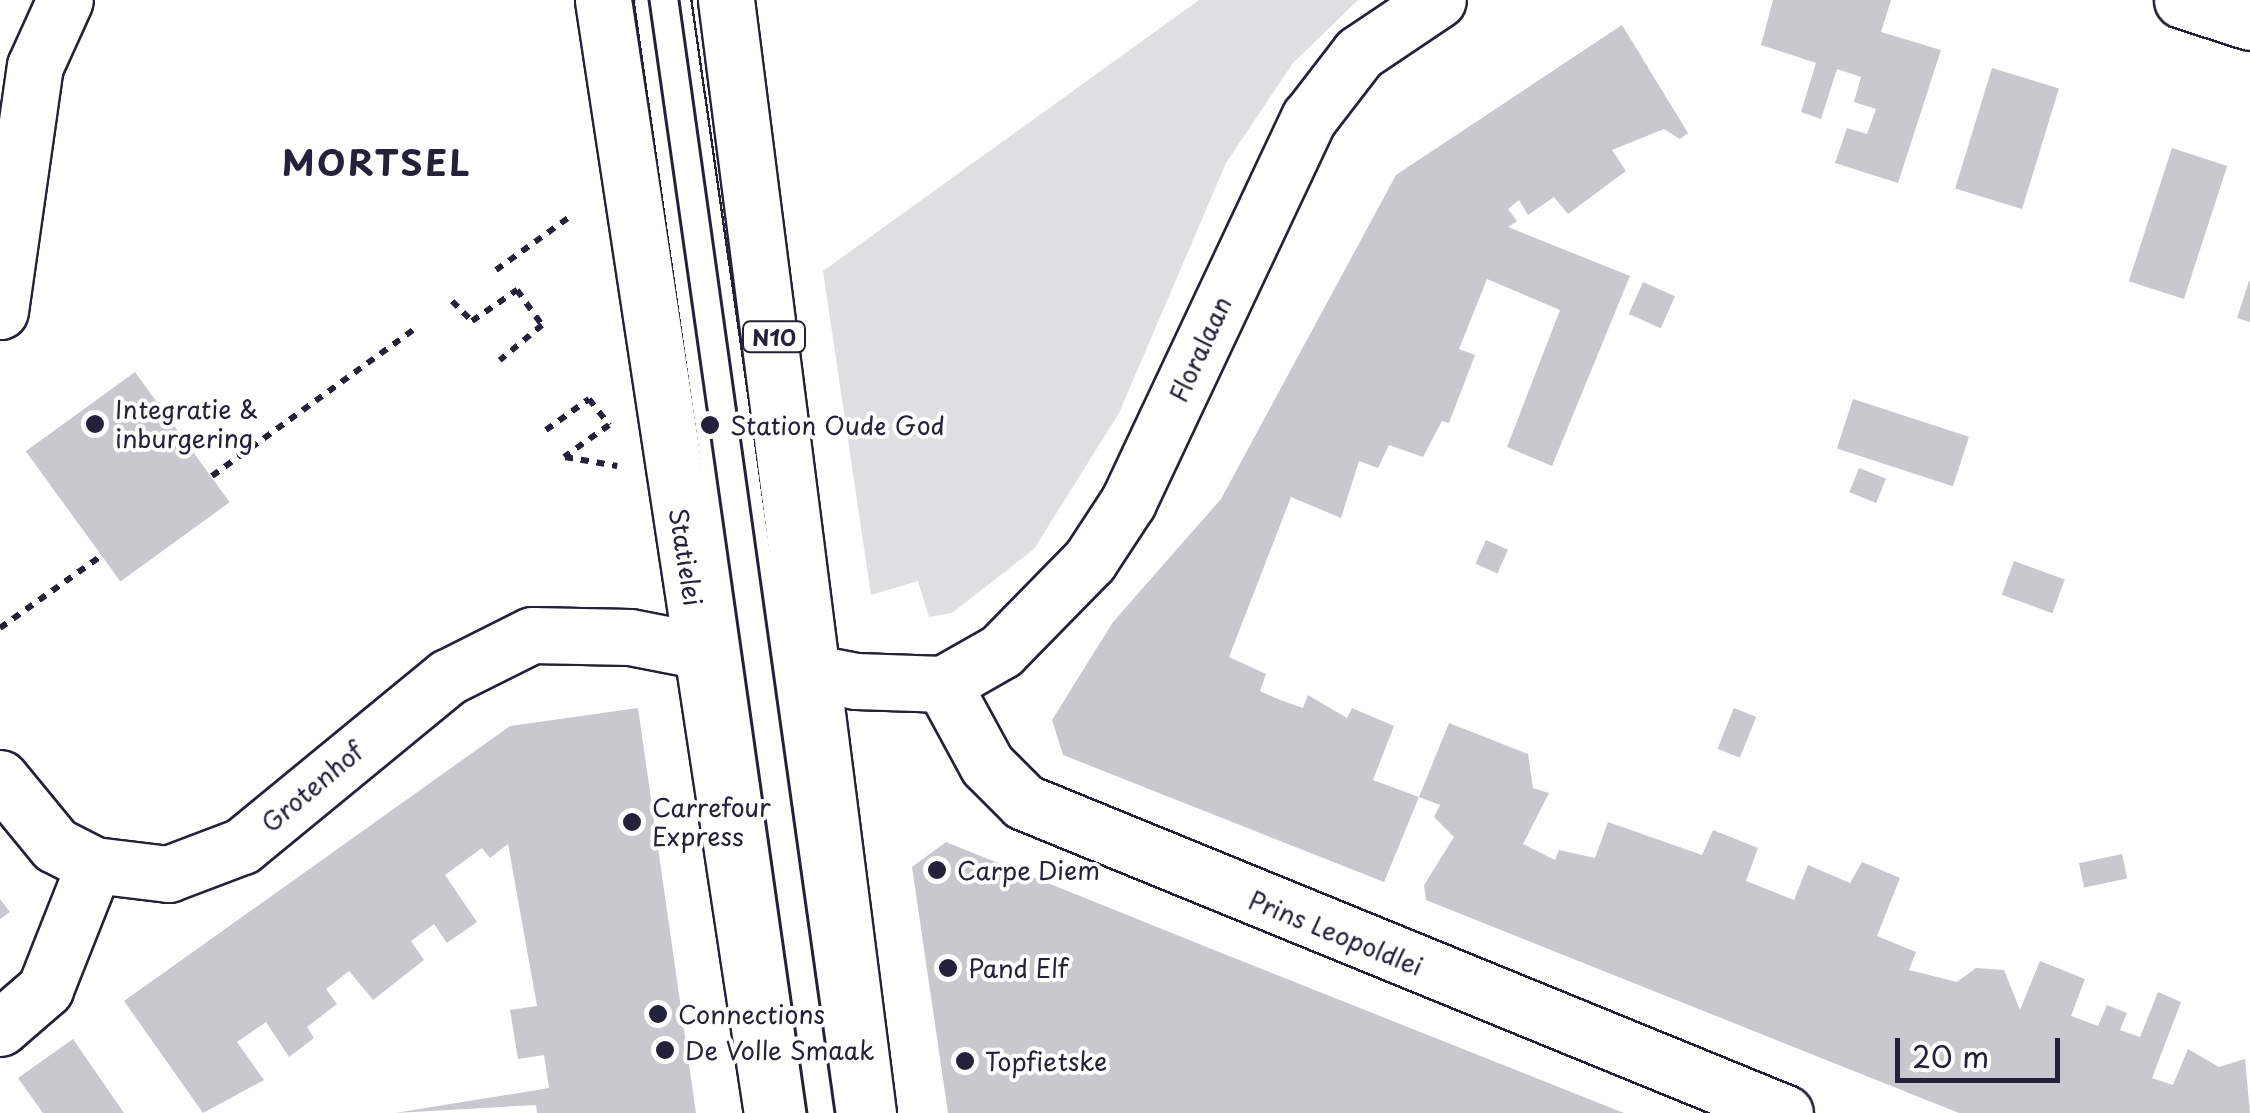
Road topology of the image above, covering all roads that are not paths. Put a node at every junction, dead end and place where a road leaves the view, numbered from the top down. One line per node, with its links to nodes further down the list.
1 (65, 0): 8 (street)
2 (603, 0): 9 (street, Statielei)
3 (662, 0): 10 (street)
4 (726, 0): 11 (street, N10)
5 (1438, 0): 12 (street, Floralaan)
6 (2182, 0): 7 (street)
7 (2250, 22)
8 (0, 311)
9 (701, 651): 10 (street, Grotenhof); 14 (street, Grotenhof); 16 (street, Statielei)
10 (757, 662): 11 (street, Grotenhof); 17 (street)
11 (818, 674): 12 (street, Grotenhof); 18 (street, N10)
12 (943, 684): 19 (street, Prins Leopoldlei)
13 (0, 778): 14 (street)
14 (94, 864): 15 (street)
15 (0, 1028)
16 (772, 1113)
17 (822, 1113)
18 (868, 1113)
19 (1785, 1113)

